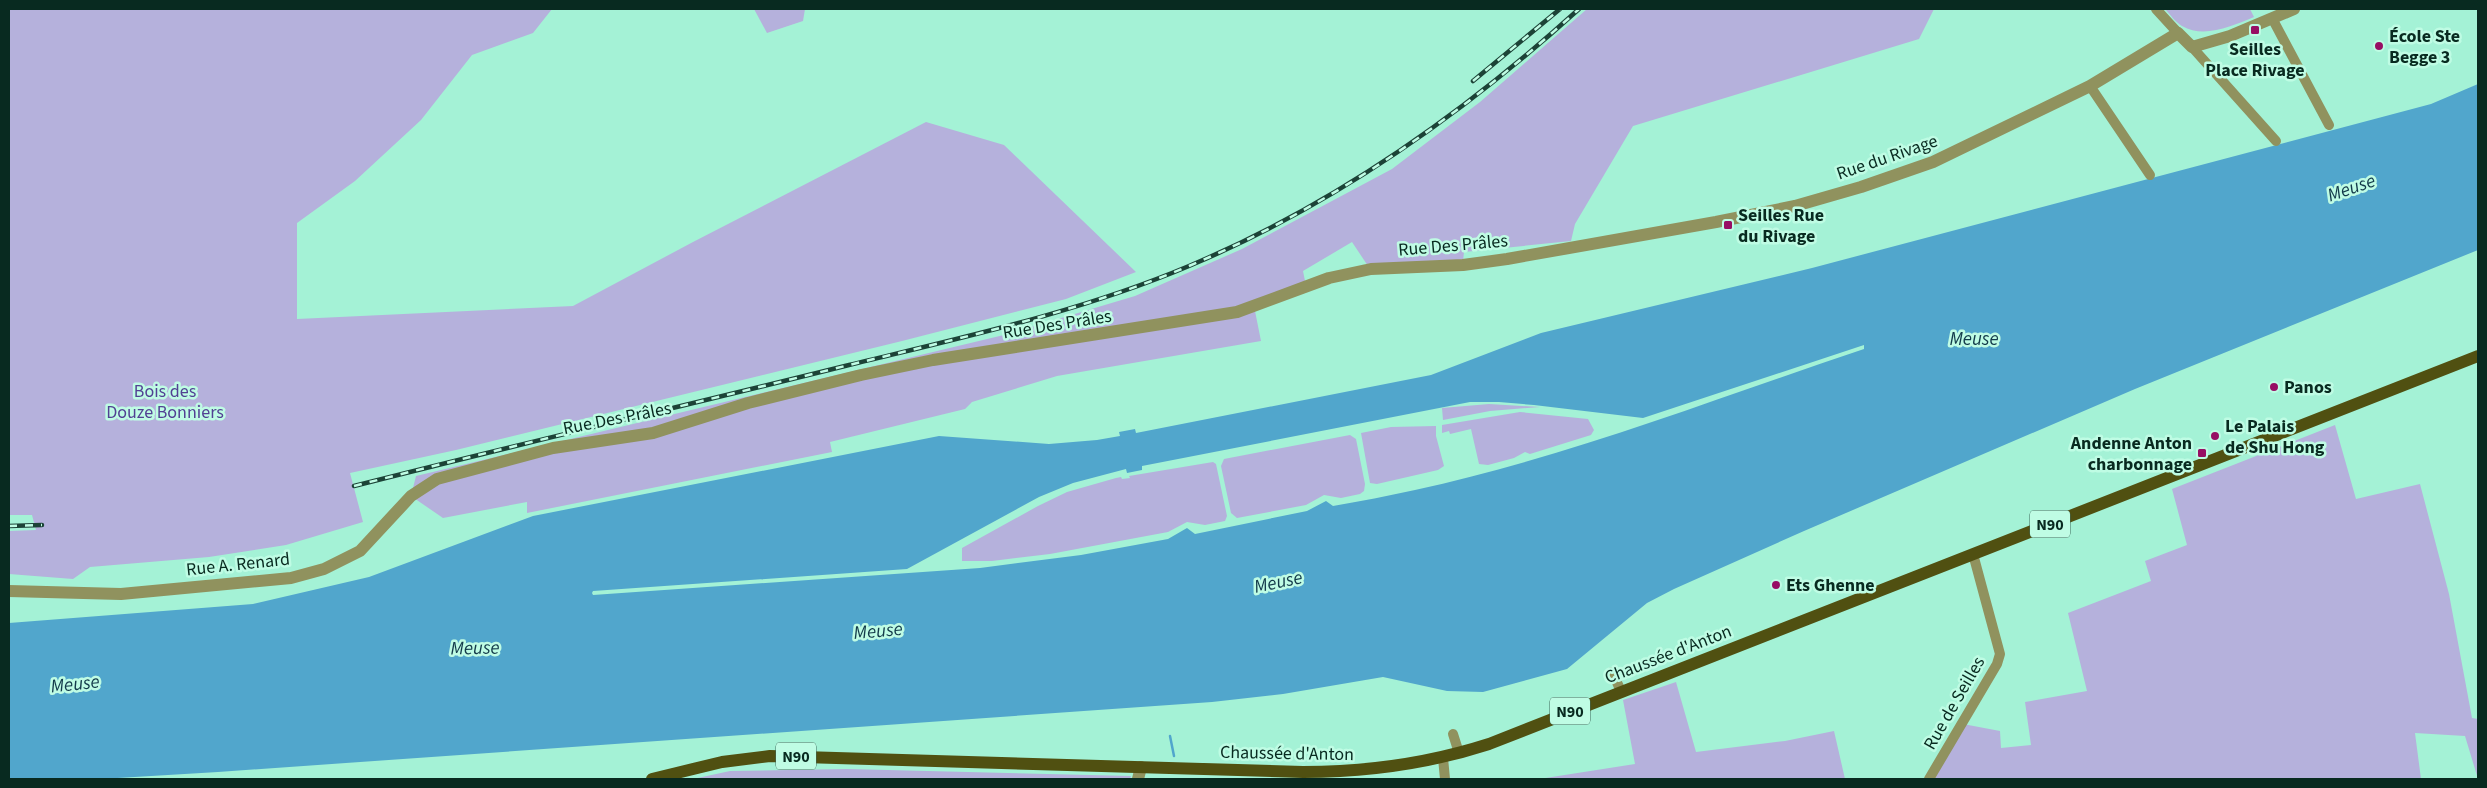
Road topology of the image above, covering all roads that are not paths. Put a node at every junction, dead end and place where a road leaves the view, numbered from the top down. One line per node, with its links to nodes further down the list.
1 (2156, 9): 4 (street)
2 (2294, 9): 3 (street)
3 (2272, 18): 5 (street); 7 (street)
4 (2178, 33): 5 (street); 6 (street, Rue du Rivage)
5 (2192, 47): 8 (street)
6 (2090, 86): 9 (street); 10 (street, Rue du Rivage)
7 (2329, 125)
8 (2276, 141)
9 (2150, 174)
10 (1685, 228): 12 (street, Rue Des Prâles)
11 (2478, 356): 13 (main road, Chaussée d'Anton / N90)
12 (437, 479): 14 (street, Rue A. Renard)
13 (1972, 554): 16 (main road, Chaussée d'Anton / N90); 23 (street, Rue de Seilles)
14 (9, 591)
15 (1612, 672): 16 (street)
16 (1621, 692): 18 (main road, Chaussée d'Anton / N90)
17 (1453, 734): 18 (street)
18 (1459, 754): 19 (main road, Chaussée d'Anton / N90)
19 (1443, 758): 20 (main road, Chaussée d'Anton / N90); 22 (street)
20 (1139, 773): 21 (main road, Chaussée d'Anton / N90)
21 (652, 779)
22 (1445, 779)
23 (1929, 779)

